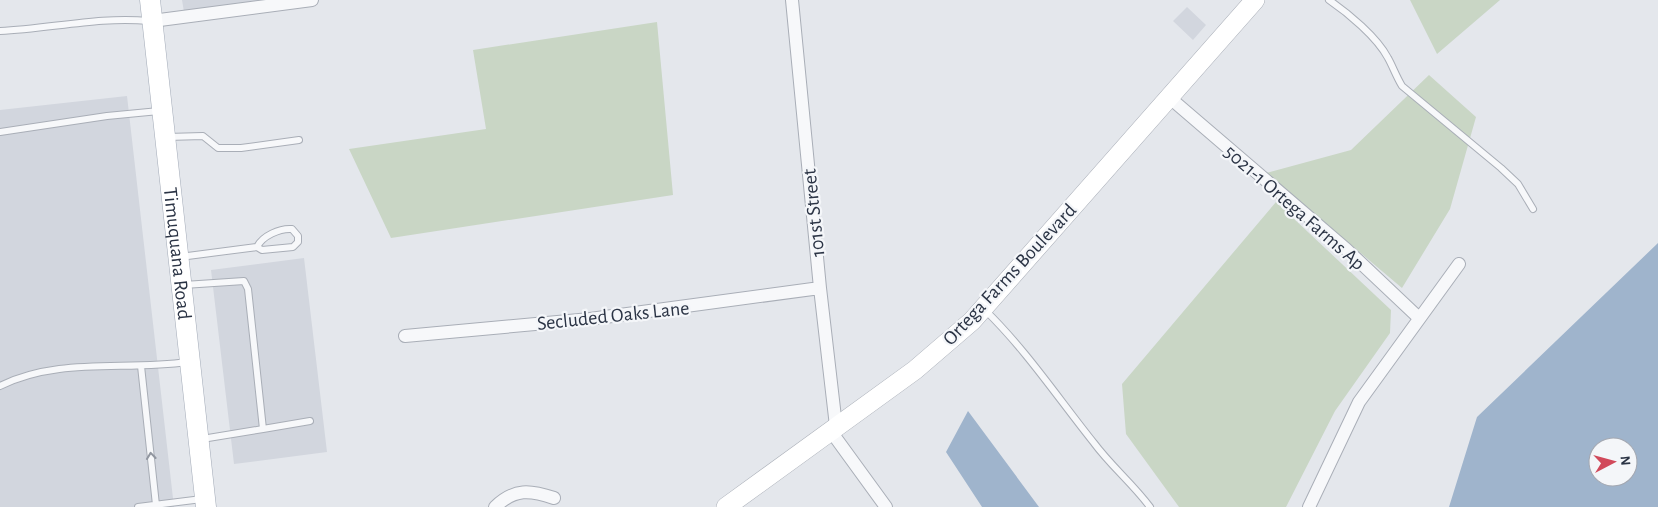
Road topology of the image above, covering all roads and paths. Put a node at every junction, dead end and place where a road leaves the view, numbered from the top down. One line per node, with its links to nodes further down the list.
1 (150, 0): 6 (main road, Timuquana Road)
2 (312, 0): 6 (street)
3 (792, 0): 18 (street, 101st Street)
4 (1255, 0): 8 (street, Ortega Farms Boulevard)
5 (1328, 0): 13 (lane)
6 (152, 21): 7 (lane); 9 (main road, Timuquana Road)
7 (0, 31)
8 (1170, 98): 19 (street, Ortega Farms Boulevard); 20 (street, 5021-1 Ortega Farms Ap)
9 (162, 111): 10 (lane); 11 (main road, Timuquana Road)
10 (0, 132)
11 (166, 137): 12 (lane); 15 (main road, Timuquana Road)
12 (299, 140)
13 (1533, 209)
14 (257, 247): 14 (lane); 15 (lane)
15 (179, 258): 17 (main road, Timuquana Road)
16 (1459, 264): 20 (street)
17 (183, 286): 22 (main road, Timuquana Road); 27 (lane)
18 (820, 288): 21 (street, Secluded Oaks Lane); 26 (street, 101st Street)
19 (984, 309): 26 (street, Ortega Farms Boulevard); 37 (lane)
20 (1419, 318): 38 (street)
21 (405, 336)
22 (191, 362): 23 (lane); 28 (main road, Timuquana Road)
23 (141, 366): 24 (lane); 31 (lane, one-way to 23)
24 (0, 386)
25 (310, 421): 27 (lane)
26 (833, 428): 35 (street, Ortega Farms Boulevard); 36 (street)
27 (263, 429): 28 (lane)
28 (200, 439): 30 (main road, Timuquana Road)
29 (554, 498): 34 (street)
30 (206, 503): 31 (lane)
31 (156, 505): 32 (lane)
32 (149, 506): 33 (lane)
33 (138, 507)
34 (495, 507)
35 (726, 507)
36 (886, 507)
37 (1150, 507)
38 (1309, 507)

